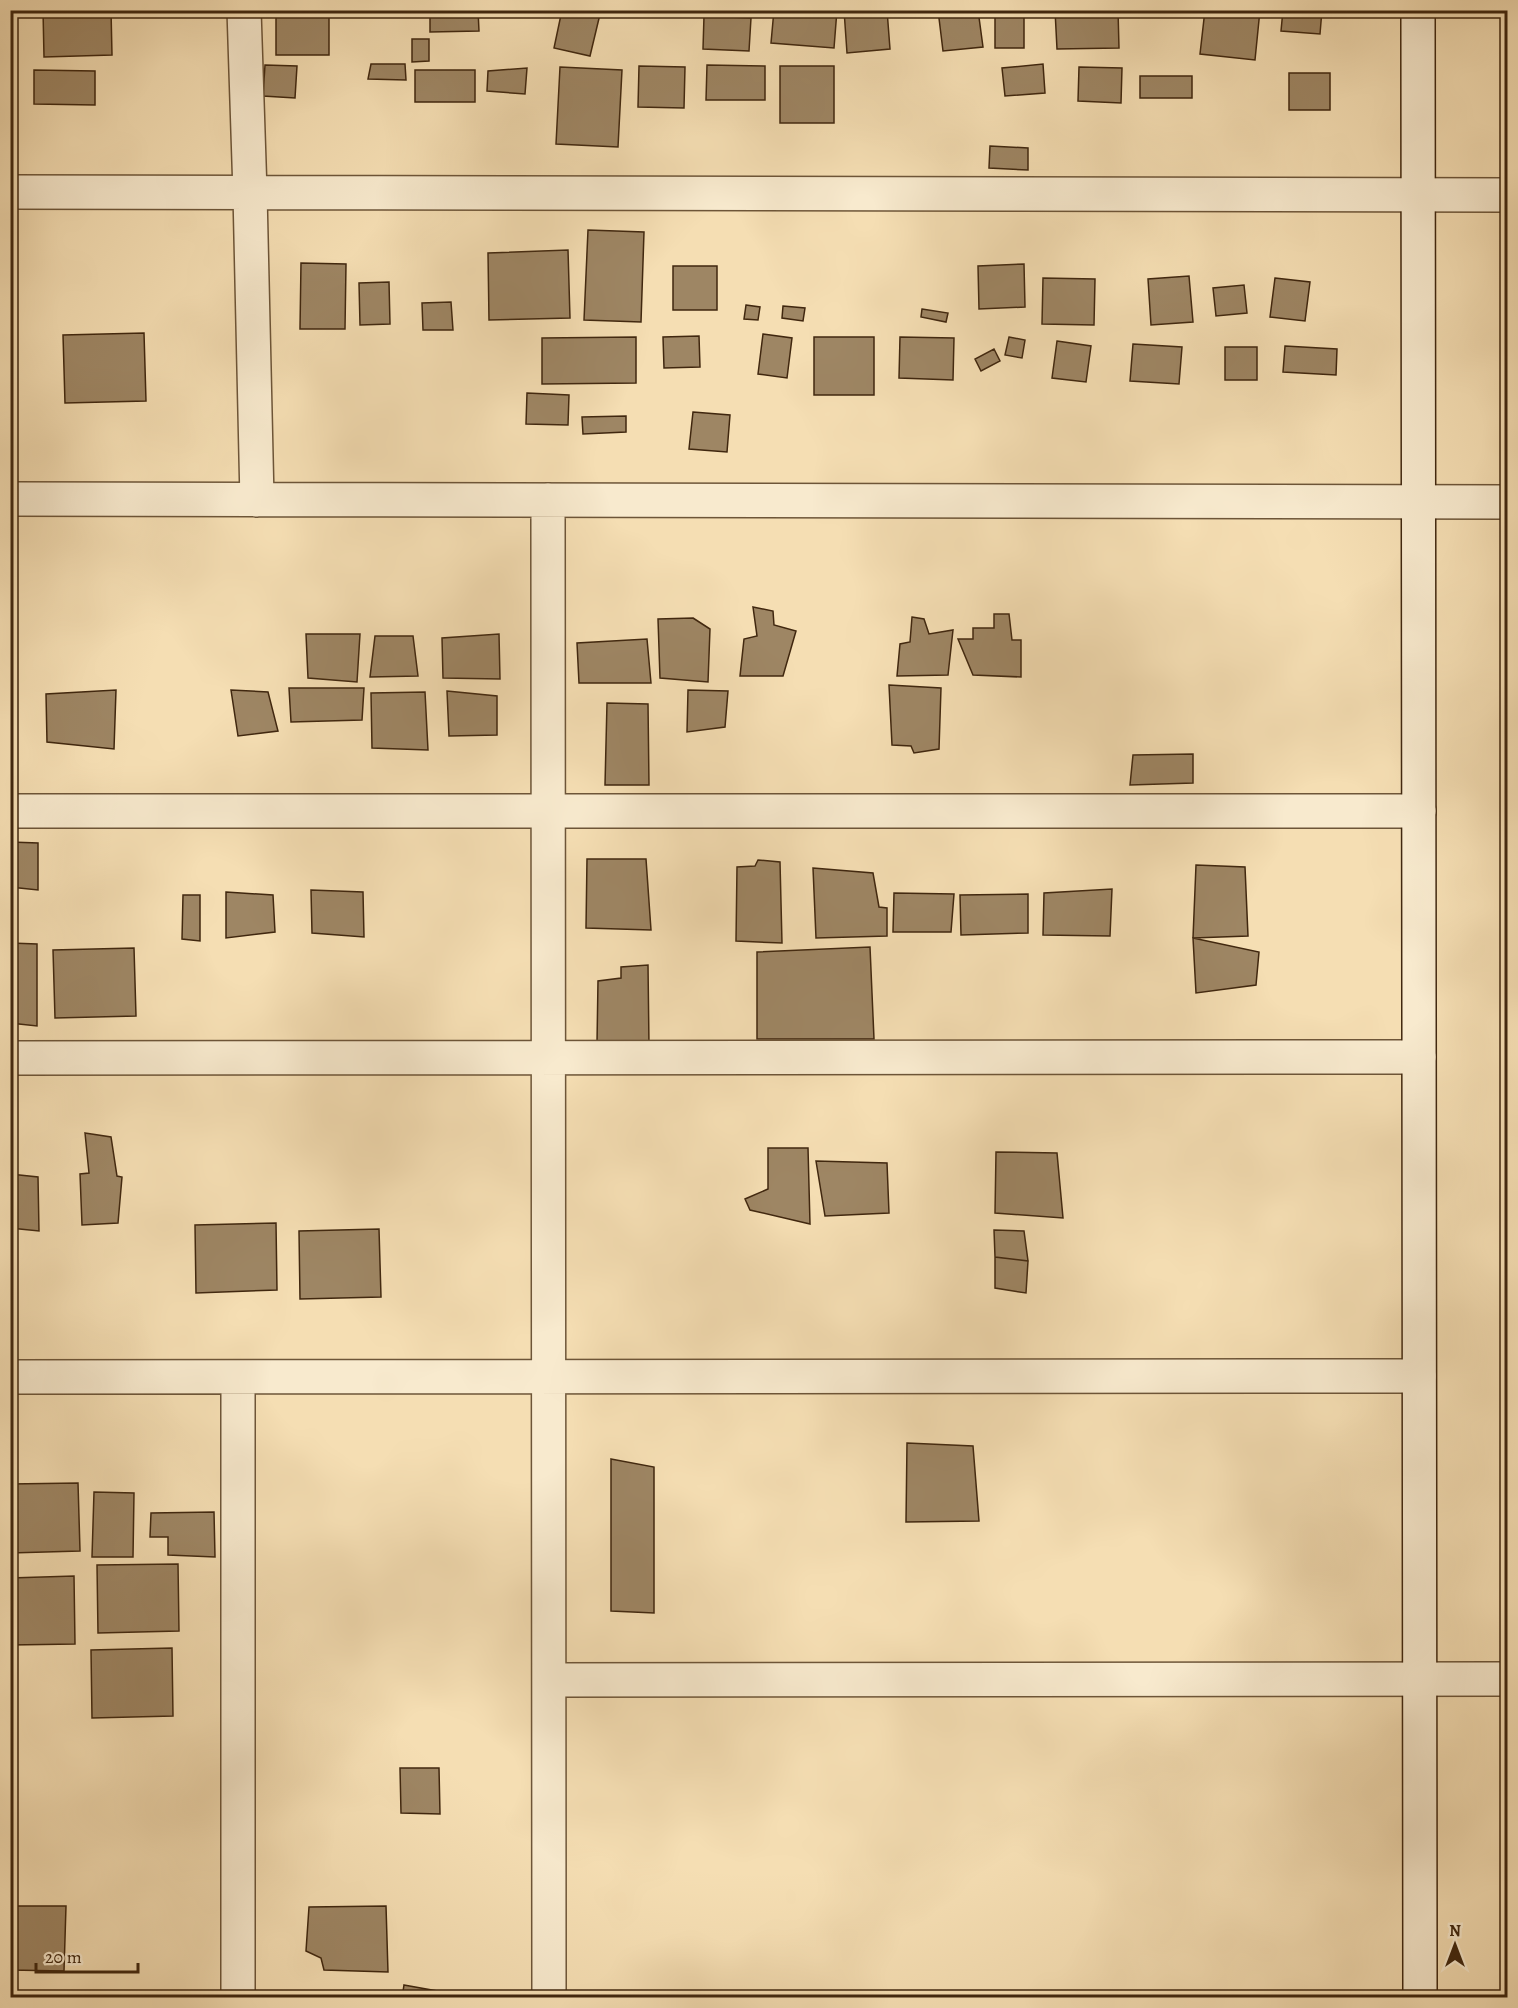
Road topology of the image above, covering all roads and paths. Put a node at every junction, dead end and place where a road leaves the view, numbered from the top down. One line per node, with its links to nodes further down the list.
1 (244, 10): 4 (street)
2 (1418, 10): 5 (street)
3 (10, 192): 4 (street)
4 (250, 193): 5 (street); 8 (street)
5 (1419, 195): 6 (street); 10 (street)
6 (1508, 195)
7 (10, 499): 8 (street)
8 (257, 500): 9 (street)
9 (548, 500): 10 (street); 13 (street)
10 (1419, 501): 11 (street); 14 (street)
11 (1508, 502)
12 (10, 811): 13 (street)
13 (549, 811): 14 (street); 15 (street)
14 (1419, 811): 16 (street)
15 (549, 1057): 16 (street); 17 (street); 18 (street)
16 (1419, 1057): 19 (street)
17 (10, 1058)
18 (549, 1376): 19 (street); 21 (street); 23 (street)
19 (1419, 1376): 24 (street)
20 (10, 1377): 21 (street)
21 (238, 1377): 25 (street)
22 (1508, 1679): 24 (street)
23 (549, 1680): 24 (street); 26 (street)
24 (1420, 1680): 27 (street)
25 (238, 1998)
26 (549, 1998)
27 (1420, 1998)

